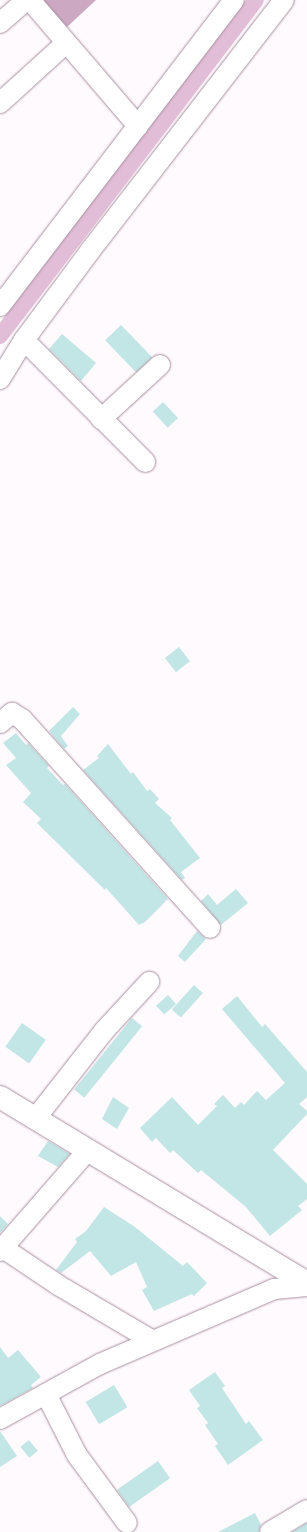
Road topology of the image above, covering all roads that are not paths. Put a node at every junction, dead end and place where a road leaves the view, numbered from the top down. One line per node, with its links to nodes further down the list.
1 (26, 0): 5 (street)
2 (30, 0): 6 (street)
3 (234, 0): 8 (street)
4 (284, 0): 10 (street)
5 (0, 23)
6 (66, 43): 7 (street); 8 (street)
7 (0, 103)
8 (138, 126): 9 (street)
9 (0, 306)
10 (24, 340): 12 (street); 13 (street)
11 (160, 364): 13 (street)
12 (0, 379)
13 (101, 418): 14 (street)
14 (145, 462)
15 (0, 723): 16 (street)
16 (210, 928)
17 (149, 982): 19 (street)
18 (0, 1097): 19 (main road)
19 (35, 1119): 20 (main road)
20 (88, 1150): 21 (street); 22 (main road)
21 (1, 1250): 23 (street)
22 (307, 1284): 23 (street)
23 (153, 1342): 24 (street)
24 (46, 1394): 25 (street); 27 (street)
25 (0, 1419)
26 (307, 1510): 28 (street)
27 (127, 1523)
28 (270, 1532)

